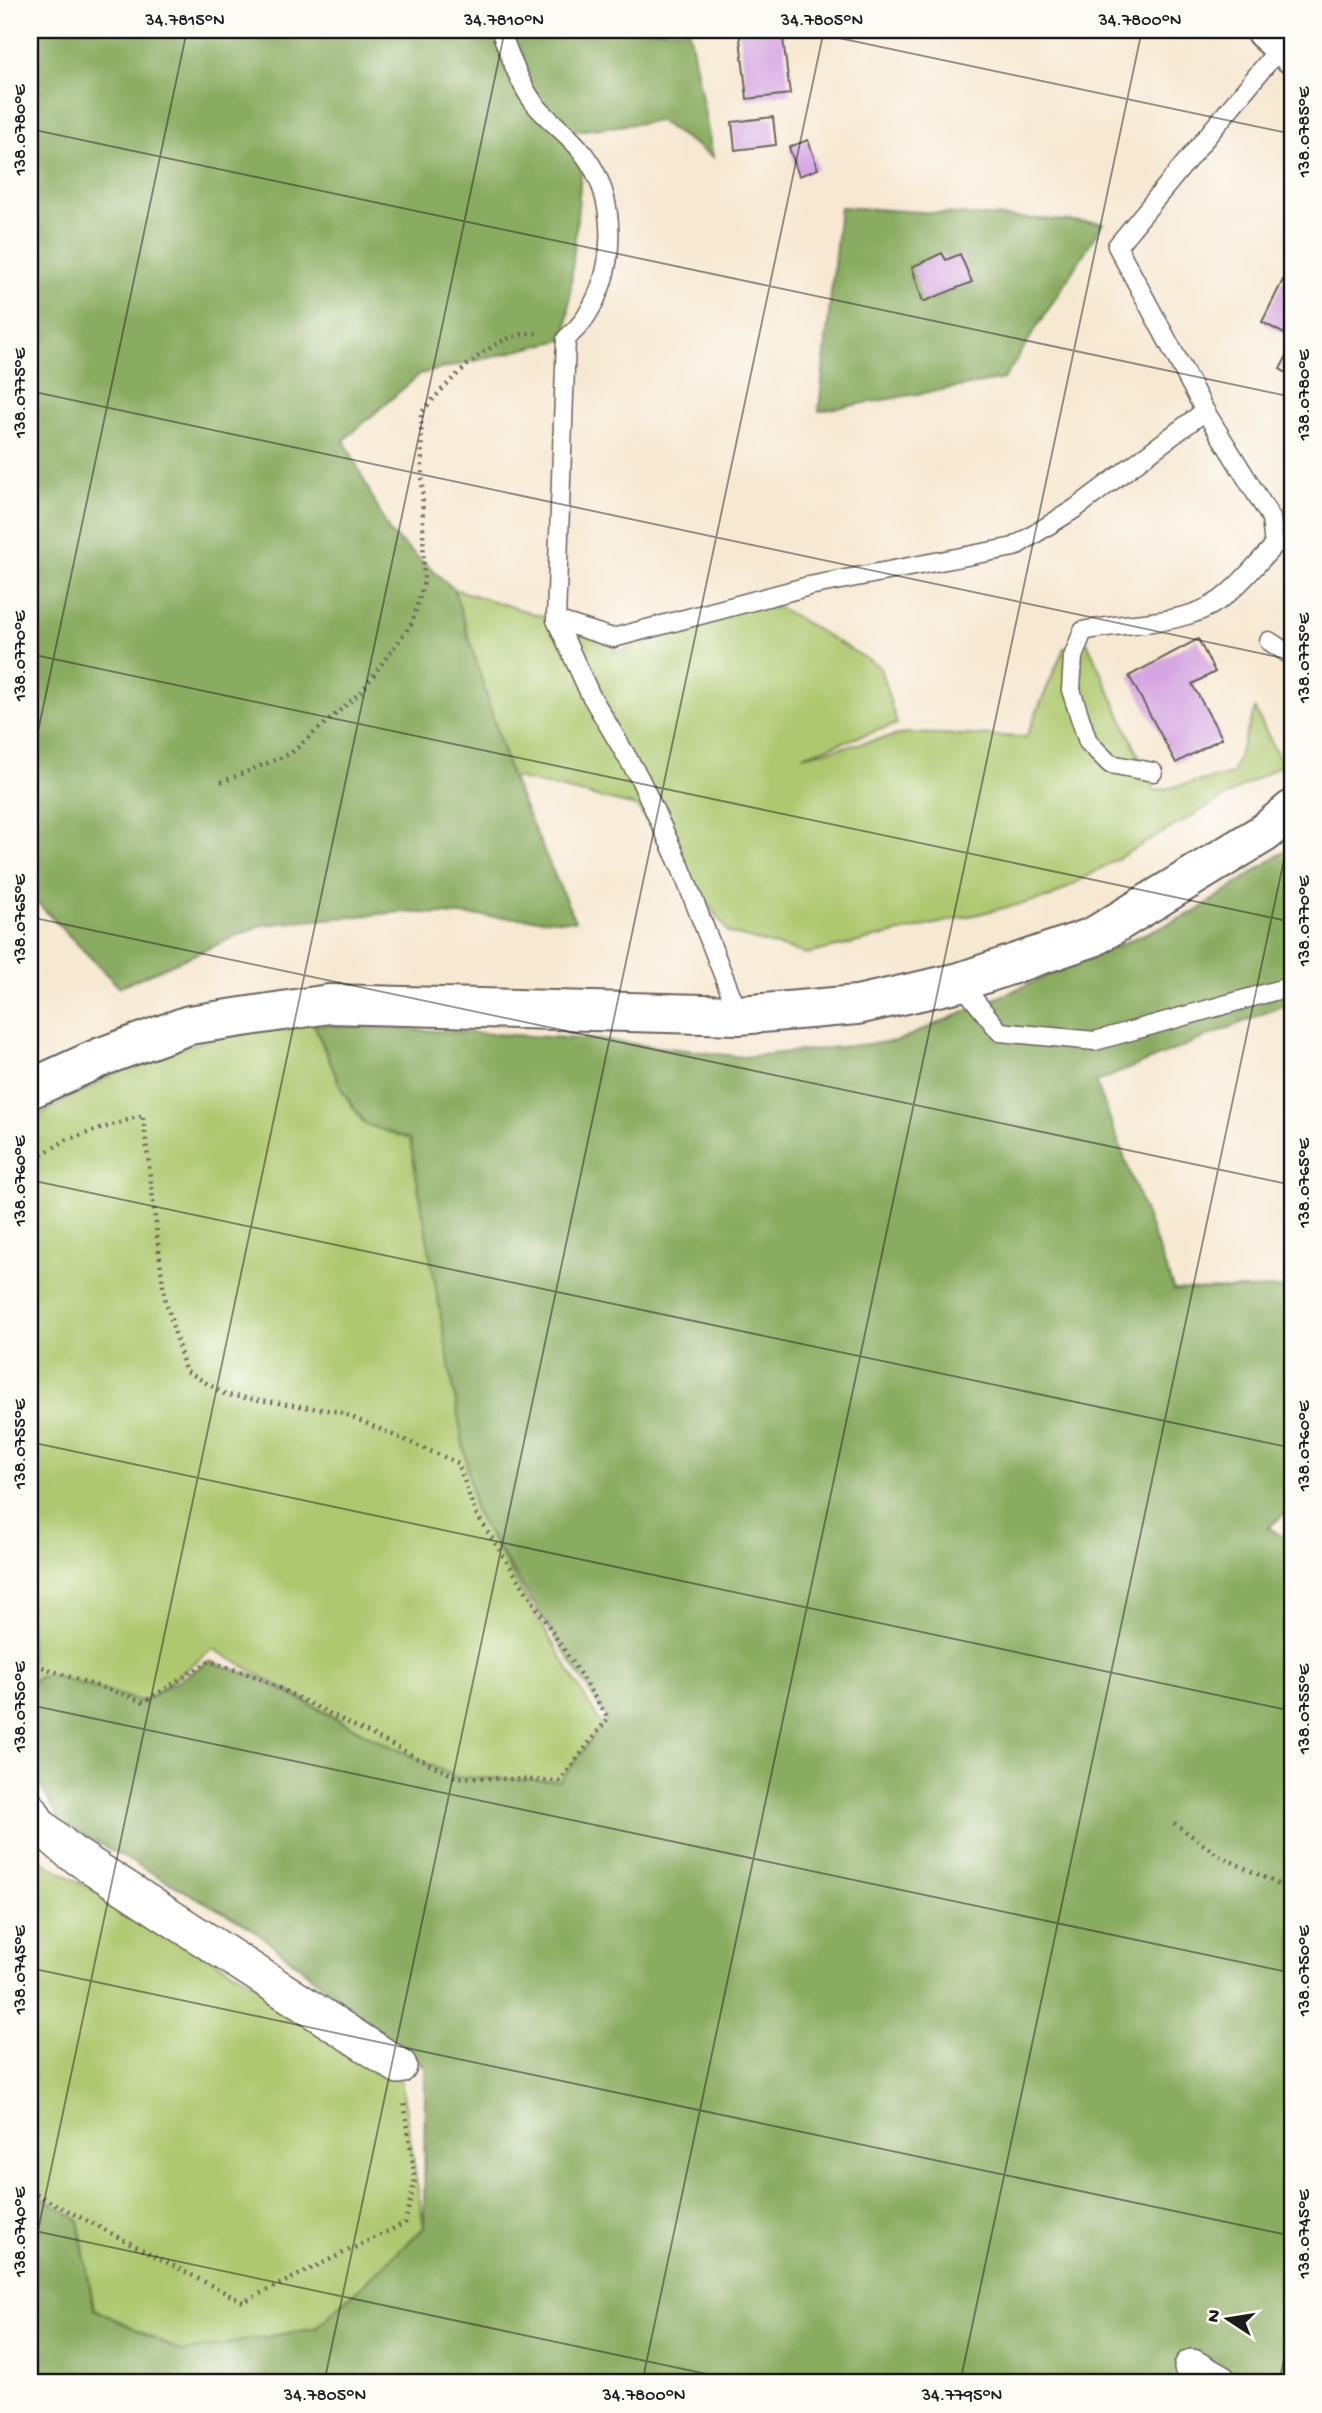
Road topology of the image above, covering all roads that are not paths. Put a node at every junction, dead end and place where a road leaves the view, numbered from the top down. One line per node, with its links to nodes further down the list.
1 (500, 30): 4 (lane)
2 (1280, 43): 3 (lane)
3 (1205, 411): 4 (lane); 7 (lane)
4 (556, 620): 11 (lane)
5 (1269, 641): 6 (lane)
6 (1292, 656)
7 (1153, 772)
8 (1292, 810): 9 (street)
9 (960, 982): 10 (lane); 11 (street)
10 (1292, 986)
11 (739, 1014): 12 (street)
12 (30, 1089)
13 (33, 1821): 14 (street)
14 (399, 2066)

